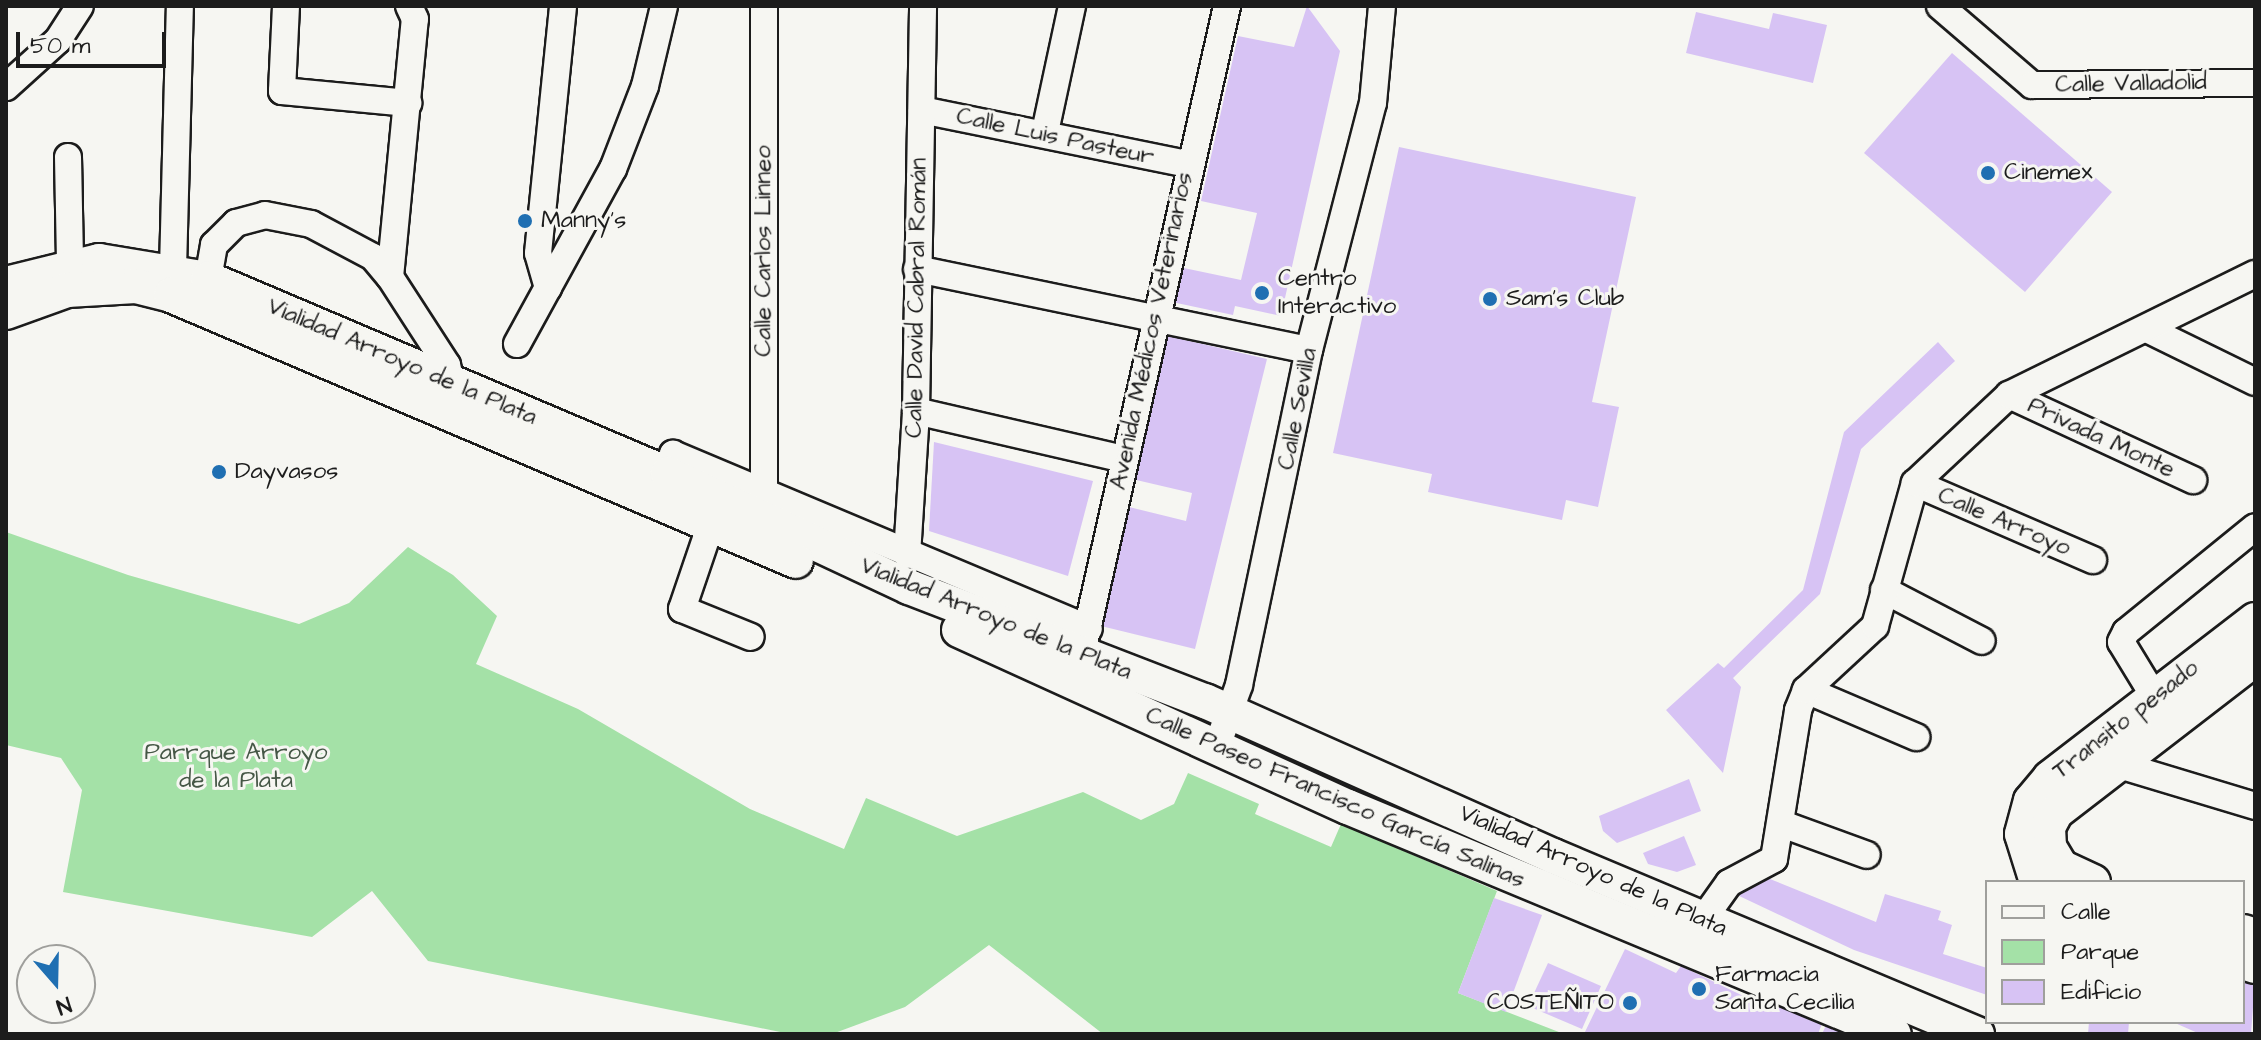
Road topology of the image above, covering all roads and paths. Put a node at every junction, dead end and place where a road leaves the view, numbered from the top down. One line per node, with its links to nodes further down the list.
1 (80, 6): 14 (street)
2 (180, 6): 21 (street)
3 (286, 6): 15 (street)
4 (409, 6): 15 (street)
5 (563, 6): 27 (street)
6 (664, 6): 27 (street)
7 (764, 6): 41 (street, Calle Carlos Linneo)
8 (923, 6): 16 (street, Calle David Cabral Román)
9 (1072, 6): 17 (street)
10 (1227, 6): 19 (street, Avenida Médicos Veterinarios)
11 (1382, 6): 32 (street, Calle Sevilla)
12 (1940, 6): 13 (street, Calle Valladolid)
13 (2255, 83)
14 (6, 87)
15 (408, 103): 24 (street)
16 (922, 110): 17 (street, Calle Luis Pasteur); 22 (street, Calle David Cabral Román)
17 (1045, 132): 19 (street, Calle Luis Pasteur)
18 (68, 157): 20 (street)
19 (1188, 164): 29 (street, Avenida Médicos Veterinarios)
20 (70, 265): 21 (main road, Vialidad Arroyo de la Plata); 26 (main road, Vialidad Arroyo de la Plata)
21 (173, 269): 25 (main road, Vialidad Arroyo de la Plata)
22 (917, 269): 29 (street); 36 (street, Calle David Cabral Román)
23 (2255, 274): 30 (street)
24 (390, 277): 25 (street); 35 (street)
25 (208, 279): 35 (main road, Vialidad Arroyo de la Plata)
26 (6, 284)
27 (548, 288): 31 (street)
28 (6, 312): 35 (main road, Calle Paseo Francisco García Salinas)
29 (1155, 315): 32 (street); 37 (street, Avenida Médicos Veterinarios)
30 (2147, 329): 33 (street); 34 (street)
31 (517, 344)
32 (1304, 349): 54 (street, Calle Sevilla)
33 (2255, 382)
34 (2009, 395): 39 (street, Privada Monte); 40 (street)
35 (451, 398): 38 (main road, Vialidad Arroyo de la Plata); 42 (main road, Calle Paseo Francisco García Salinas)
36 (916, 411): 37 (street); 44 (street, Calle David Cabral Román)
37 (1124, 459): 50 (street, Avenida Médicos Veterinarios)
38 (668, 474): 41 (street); 50 (main road, Vialidad Arroyo de la Plata)
39 (2193, 480)
40 (1915, 483): 45 (street, Calle Arroyo); 46 (street)
41 (764, 496): 44 (street)
42 (711, 524): 48 (street); 50 (main road, Calle Paseo Francisco García Salinas)
43 (2255, 527): 53 (street)
44 (907, 555): 50 (street)
45 (2093, 560)
46 (1884, 590): 49 (street); 52 (street)
47 (2255, 620): 53 (main road, Transito pesado)
48 (751, 637)
49 (1982, 641)
50 (1082, 655): 54 (main road, Vialidad Arroyo de la Plata); 56 (main road, Calle Paseo Francisco García Salinas)
51 (2247, 673): 57 (main road, Transito pesado)
52 (1806, 690): 55 (street); 59 (street)
53 (2154, 696): 61 (main road, Transito pesado)
54 (1221, 709): 56 (street, Calle Sevilla); 63 (main road, Vialidad Arroyo de la Plata)
55 (1916, 737)
56 (1207, 745): 63 (main road, Calle Paseo Francisco García Salinas)
57 (2116, 764): 58 (street); 62 (main road, Transito pesado)
58 (2255, 806)
59 (1782, 824): 60 (street); 63 (street)
60 (1867, 855)
61 (2036, 880)
62 (2089, 880)
63 (1694, 932): 64 (main road); 65 (main road, Vialidad Arroyo de la Plata)
64 (1894, 1034)
65 (1977, 1034)

